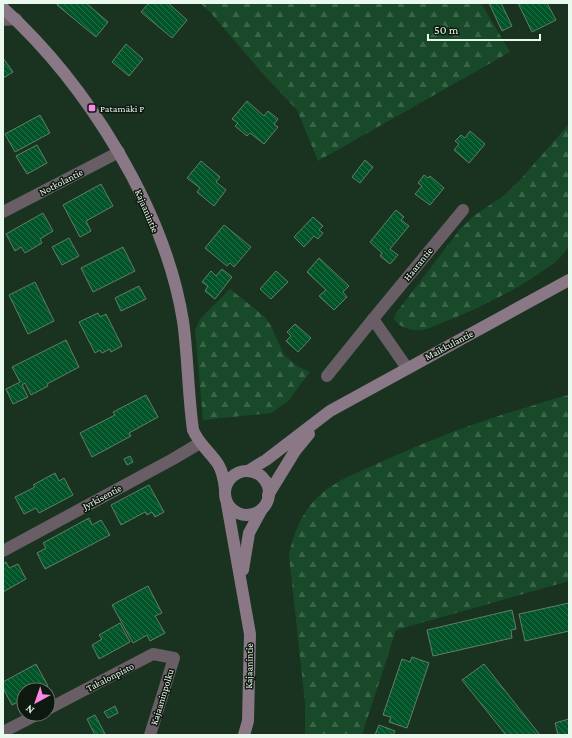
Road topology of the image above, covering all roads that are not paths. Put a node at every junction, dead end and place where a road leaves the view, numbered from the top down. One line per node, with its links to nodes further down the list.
1 (3, 8): 3 (main road, Kajaanintie)
2 (3, 20): 3 (street)
3 (16, 20): 4 (main road, Kajaanintie)
4 (119, 152): 6 (street, Notkolantie); 12 (main road, Kajaanintie)
5 (463, 210): 8 (street, Haarantie)
6 (3, 212)
7 (569, 280): 9 (main road, Maikkulantie)
8 (373, 319): 9 (street); 10 (street, Haarantie)
9 (407, 368): 11 (main road, Maikkulantie)
10 (327, 376)
11 (330, 411): 13 (main road, Maikkulantie); 15 (main road, Maikkulantie)
12 (204, 447): 13 (main road); 14 (main road, Kajaanintie); 18 (street, Jyrkisentie)
13 (245, 472): 14 (main road); 15 (main road)
14 (225, 489): 16 (main road)
15 (268, 495): 17 (main road)
16 (227, 504): 17 (main road); 19 (main road, Kajaanintie)
17 (262, 509): 19 (main road, Kajaanintie)
18 (3, 551)
19 (244, 596): 25 (main road, Kajaanintie)
20 (174, 658): 21 (street, Takalonpisto); 24 (street, Kajaaninpolku)
21 (56, 705)
22 (22, 722): 23 (street)
23 (3, 732)
24 (150, 735)
25 (244, 735)

